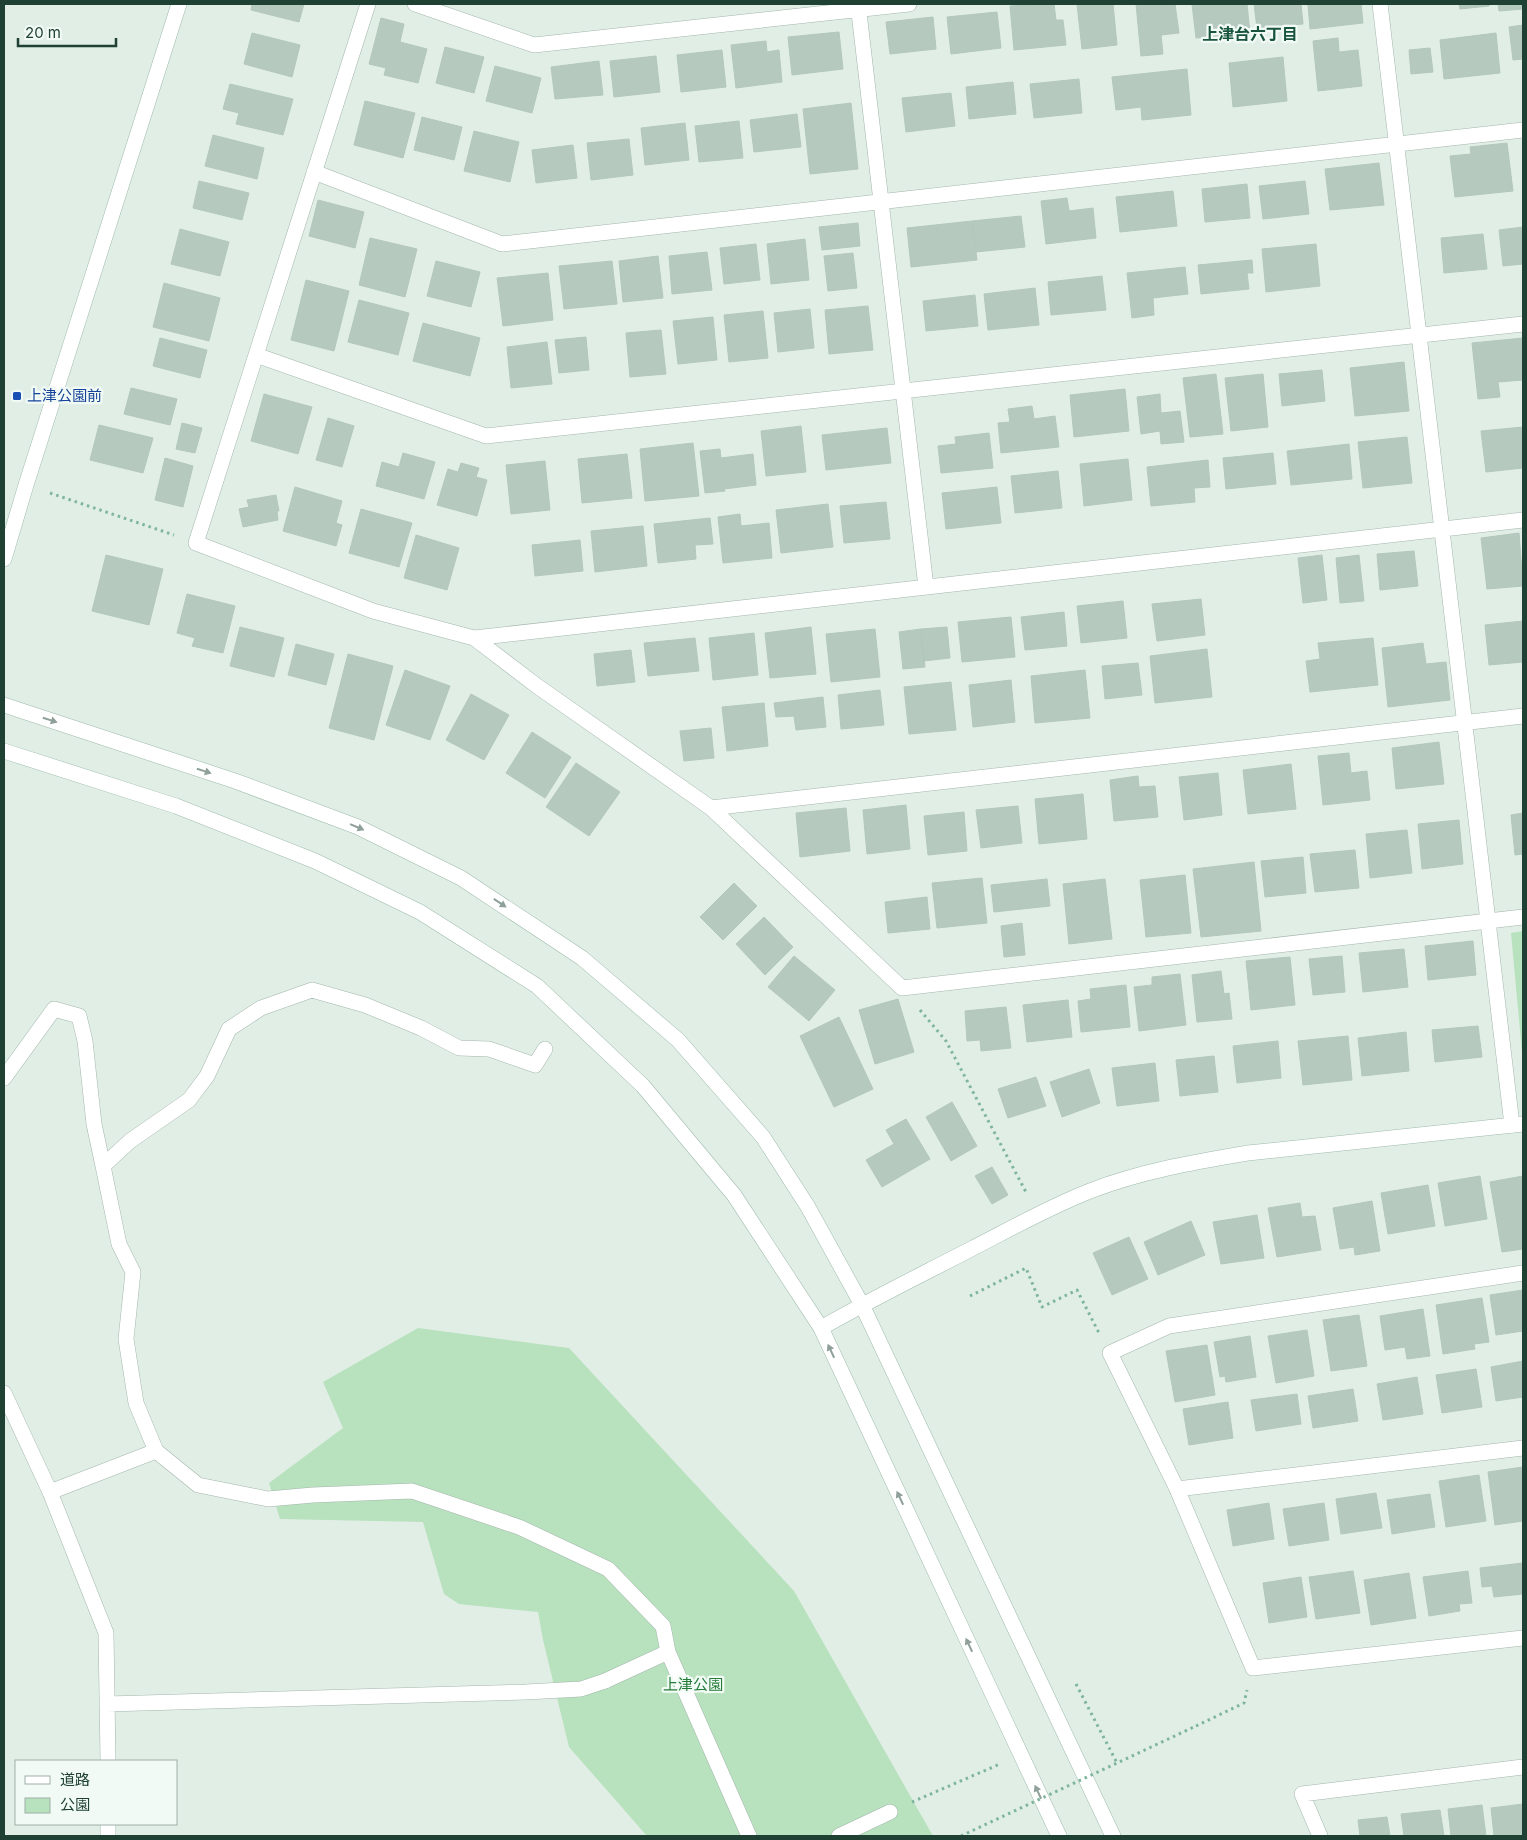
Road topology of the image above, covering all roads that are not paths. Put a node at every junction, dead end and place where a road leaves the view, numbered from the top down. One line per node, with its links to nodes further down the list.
1 (179, 4): 17 (street)
2 (368, 4): 9 (street)
3 (415, 4): 6 (street)
4 (909, 4): 6 (street)
5 (1380, 4): 8 (street)
6 (858, 6): 10 (street)
7 (1523, 130): 8 (street)
8 (1396, 144): 10 (street); 12 (street)
9 (314, 172): 10 (street); 13 (street)
10 (881, 201): 14 (street)
11 (1523, 324): 12 (street)
12 (1419, 335): 14 (street); 16 (street)
13 (256, 355): 14 (street); 19 (street)
14 (903, 392): 18 (street)
15 (1523, 520): 16 (street)
16 (1442, 529): 18 (street); 22 (street)
17 (4, 559)
18 (926, 587): 19 (street)
19 (474, 638): 24 (street)
20 (4, 704): 32 (street, one-way to 32)
21 (1523, 716): 22 (street)
22 (1465, 723): 24 (street); 26 (street)
23 (4, 751): 33 (street)
24 (711, 808): 26 (street)
25 (1523, 917): 26 (street)
26 (1488, 921): 29 (street)
27 (545, 1049): 30 (street)
28 (4, 1078): 30 (street)
29 (1518, 1124): 32 (street)
30 (104, 1166): 36 (street)
31 (1523, 1273): 37 (street)
32 (862, 1305): 33 (street); 48 (street)
33 (821, 1328): 47 (street, one-way to 33)
34 (4, 1393): 38 (street)
35 (1523, 1448): 37 (street)
36 (156, 1451): 38 (street); 40 (street)
37 (1177, 1488): 39 (street)
38 (50, 1492): 41 (street)
39 (1523, 1638)
40 (668, 1652): 41 (street); 46 (street)
41 (107, 1704): 42 (street)
42 (108, 1760)
43 (1523, 1767): 49 (street)
44 (890, 1812): 45 (street)
45 (844, 1835)
46 (749, 1836)
47 (1059, 1836)
48 (1113, 1836)
49 (1320, 1836)

